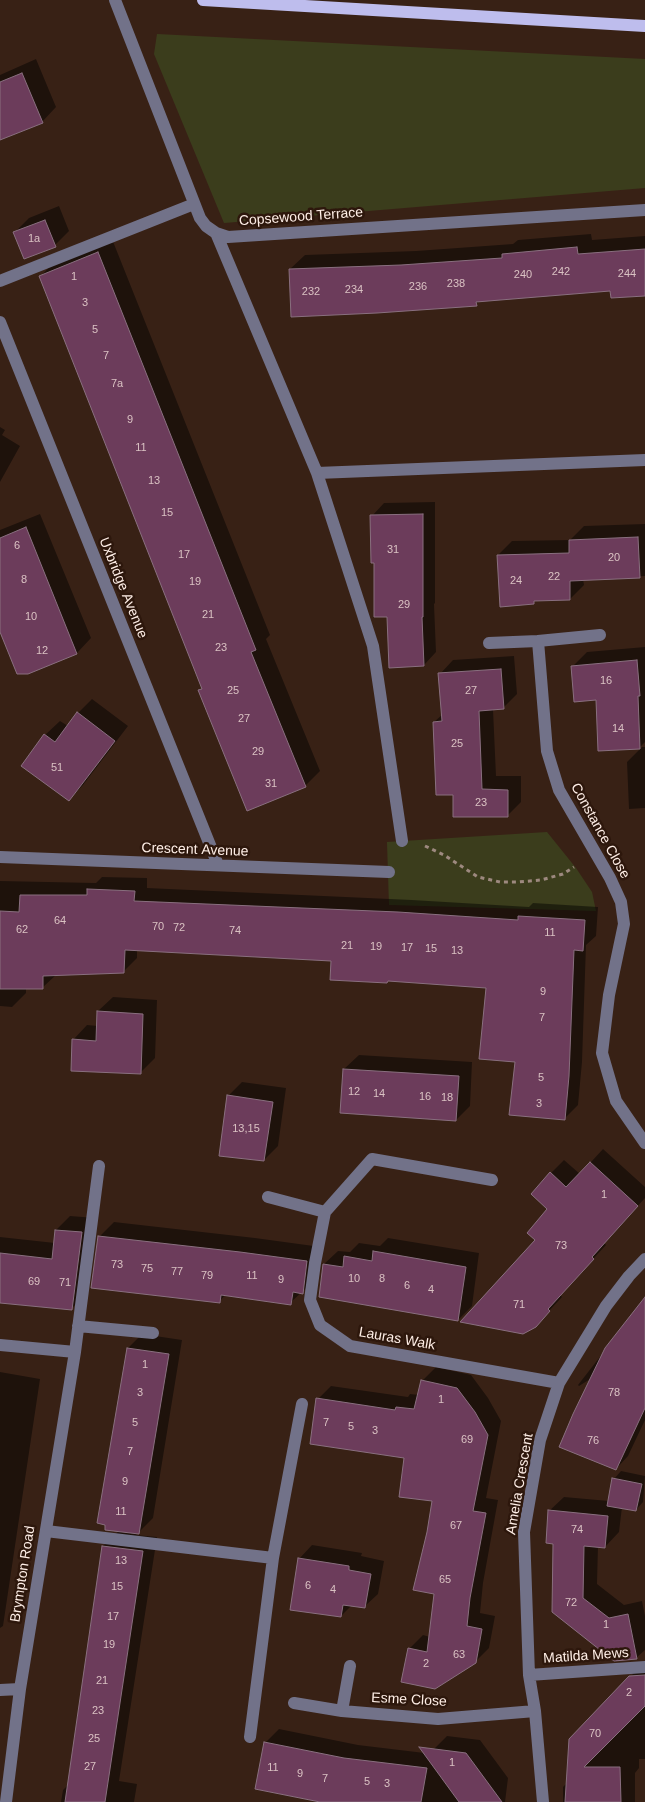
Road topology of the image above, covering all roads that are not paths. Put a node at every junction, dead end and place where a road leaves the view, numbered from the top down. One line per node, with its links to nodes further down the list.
1 (115, 0): 4 (street)
2 (203, 0): 3 (main road)
3 (645, 26)
4 (194, 204): 6 (street); 7 (street)
5 (645, 210): 6 (street, Copsewood Terrace)
6 (216, 233): 12 (street)
7 (0, 281)
8 (0, 322): 9 (street, Uxbridge Avenue)
9 (14, 357): 10 (street); 18 (street, Uxbridge Avenue)
10 (0, 359)
11 (645, 460): 12 (street)
12 (317, 473): 16 (street)
13 (600, 635): 14 (street)
14 (538, 640): 15 (street); 20 (street, Constance Close)
15 (489, 643)
16 (402, 841)
17 (0, 857): 18 (street, Crescent Avenue)
18 (218, 866): 19 (street, Crescent Avenue)
19 (389, 872)
20 (645, 1143)
21 (99, 1166): 26 (street, Brympton Road)
22 (492, 1180): 24 (street)
23 (268, 1198): 24 (street)
24 (325, 1212): 30 (street, Lauras Walk)
25 (645, 1259): 30 (street, Amelia Crescent)
26 (78, 1326): 27 (street); 29 (street, Brympton Road)
27 (153, 1333)
28 (0, 1345): 29 (street)
29 (75, 1352): 32 (street, Brympton Road)
30 (559, 1383): 36 (street, Amelia Crescent)
31 (302, 1404): 33 (street)
32 (46, 1531): 33 (street); 37 (street, Brympton Road)
33 (273, 1558): 42 (street)
34 (350, 1666): 40 (street)
35 (645, 1667): 36 (street, Matilda Mews)
36 (529, 1675): 41 (street, Amelia Crescent)
37 (20, 1689): 38 (street); 43 (street, Brympton Road)
38 (0, 1690)
39 (294, 1703): 40 (street, Esme Close)
40 (342, 1711): 41 (street, Esme Close)
41 (534, 1711): 44 (street, Amelia Crescent)
42 (250, 1737)
43 (6, 1802)
44 (543, 1802)

